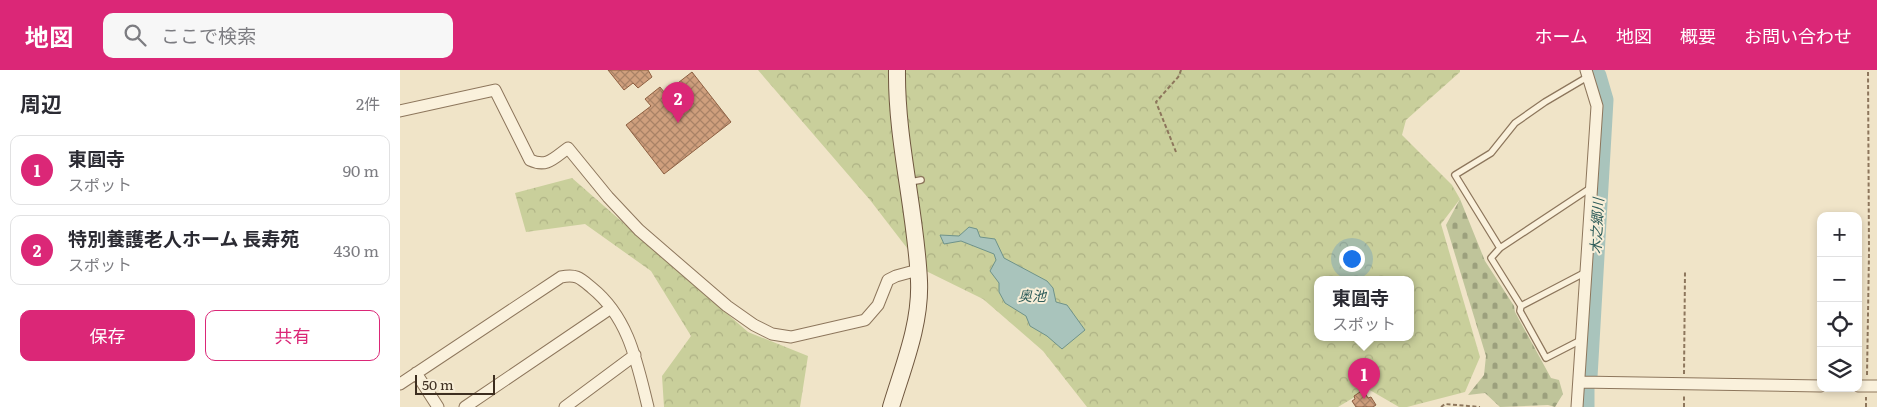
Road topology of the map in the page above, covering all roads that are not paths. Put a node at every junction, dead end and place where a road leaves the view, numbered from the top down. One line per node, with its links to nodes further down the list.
1 (897, 70): 6 (street)
2 (1587, 73): 4 (street); 5 (lane)
3 (400, 111): 6 (street)
4 (1592, 187): 5 (lane); 7 (street)
5 (1500, 248): 8 (lane)
6 (918, 270): 20 (street)
7 (1586, 272): 8 (lane); 10 (street)
8 (1521, 306): 10 (lane)
9 (611, 308): 11 (street); 12 (street); 17 (street)
10 (1581, 340): 13 (street)
11 (635, 355): 18 (street); 19 (street)
12 (416, 373): 14 (street); 16 (street)
13 (1579, 382): 15 (street); 21 (street)
14 (400, 384)
15 (1817, 386)
16 (438, 407)
17 (465, 407)
18 (565, 407)
19 (648, 407)
20 (891, 407)
21 (1577, 407)

